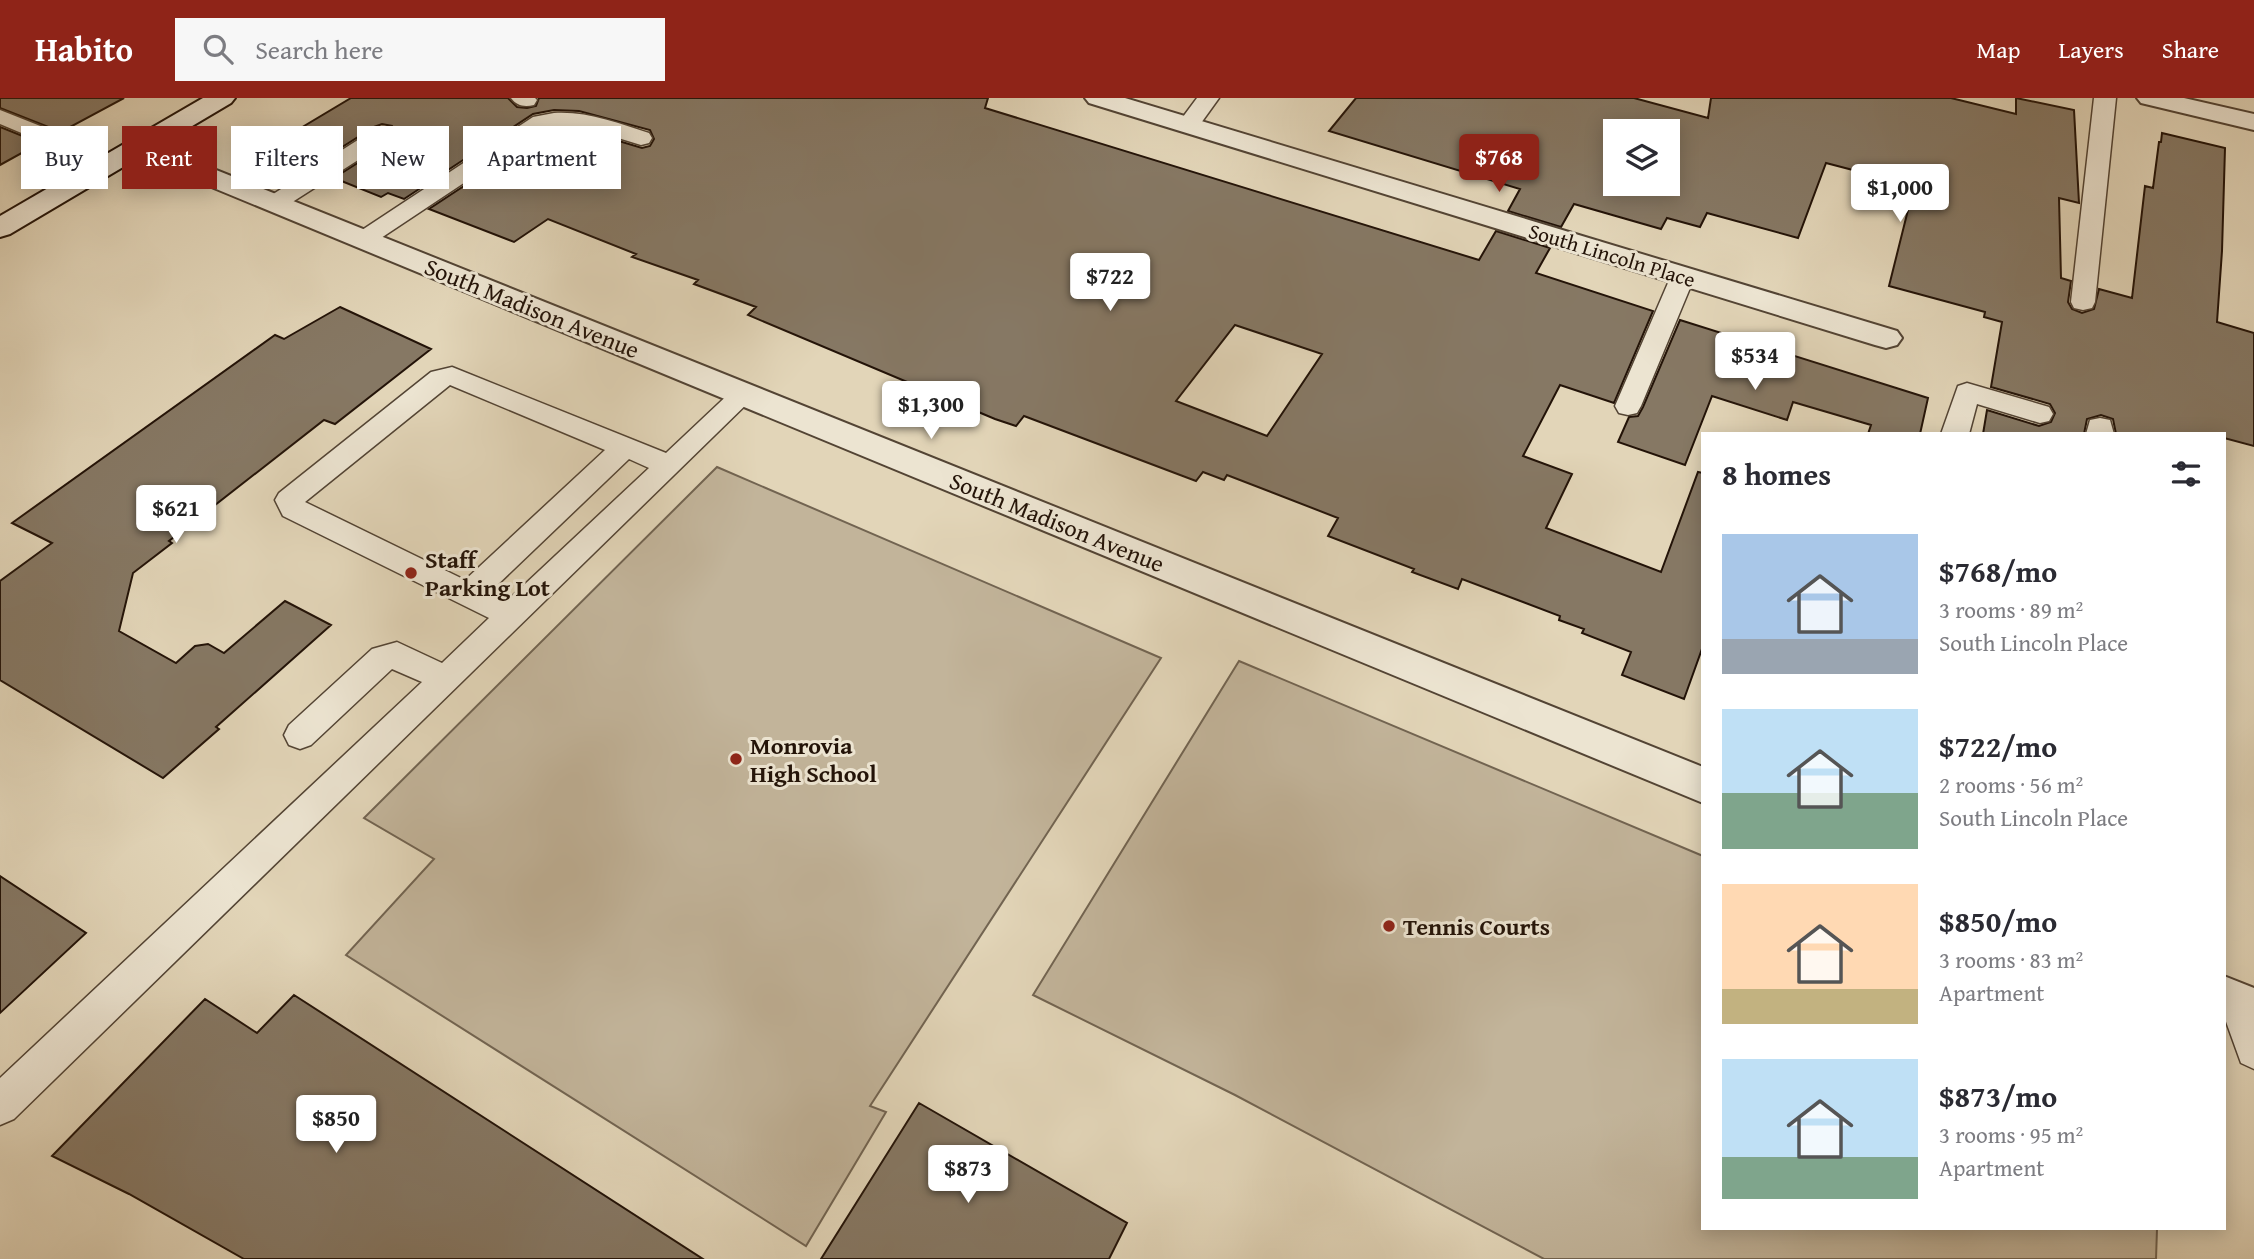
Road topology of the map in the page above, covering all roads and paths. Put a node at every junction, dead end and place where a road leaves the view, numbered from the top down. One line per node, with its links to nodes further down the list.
1 (222, 98): 9 (street)
2 (1098, 98): 8 (street, South Lincoln Place)
3 (1208, 98): 8 (lane)
4 (2105, 98): 19 (lane)
5 (2150, 98): 7 (street)
6 (0, 116): 12 (lane)
7 (2254, 122)
8 (1188, 125): 18 (street, South Lincoln Place)
9 (175, 126)
10 (641, 138): 17 (lane)
11 (357, 151): 15 (lane)
12 (122, 154)
13 (122, 157): 16 (street)
14 (217, 184): 15 (street, South Madison Avenue)
15 (275, 203): 17 (street, South Madison Avenue)
16 (0, 228)
17 (364, 239): 21 (street, South Madison Avenue)
18 (1683, 276): 20 (street, South Lincoln Place); 22 (lane)
19 (2083, 302)
20 (1886, 338)
21 (744, 394): 26 (lane); 31 (street, South Madison Avenue)
22 (1628, 406)
23 (2040, 414): 24 (lane)
24 (1956, 432)
25 (625, 447): 26 (lane); 27 (lane); 27 (lane)
26 (669, 465): 28 (lane)
27 (468, 595): 28 (lane)
28 (512, 616): 29 (lane)
29 (445, 680): 30 (lane); 34 (lane)
30 (300, 735)
31 (1701, 784)
32 (2239, 1004): 33 (lane)
33 (2254, 1050)
34 (0, 1105)

